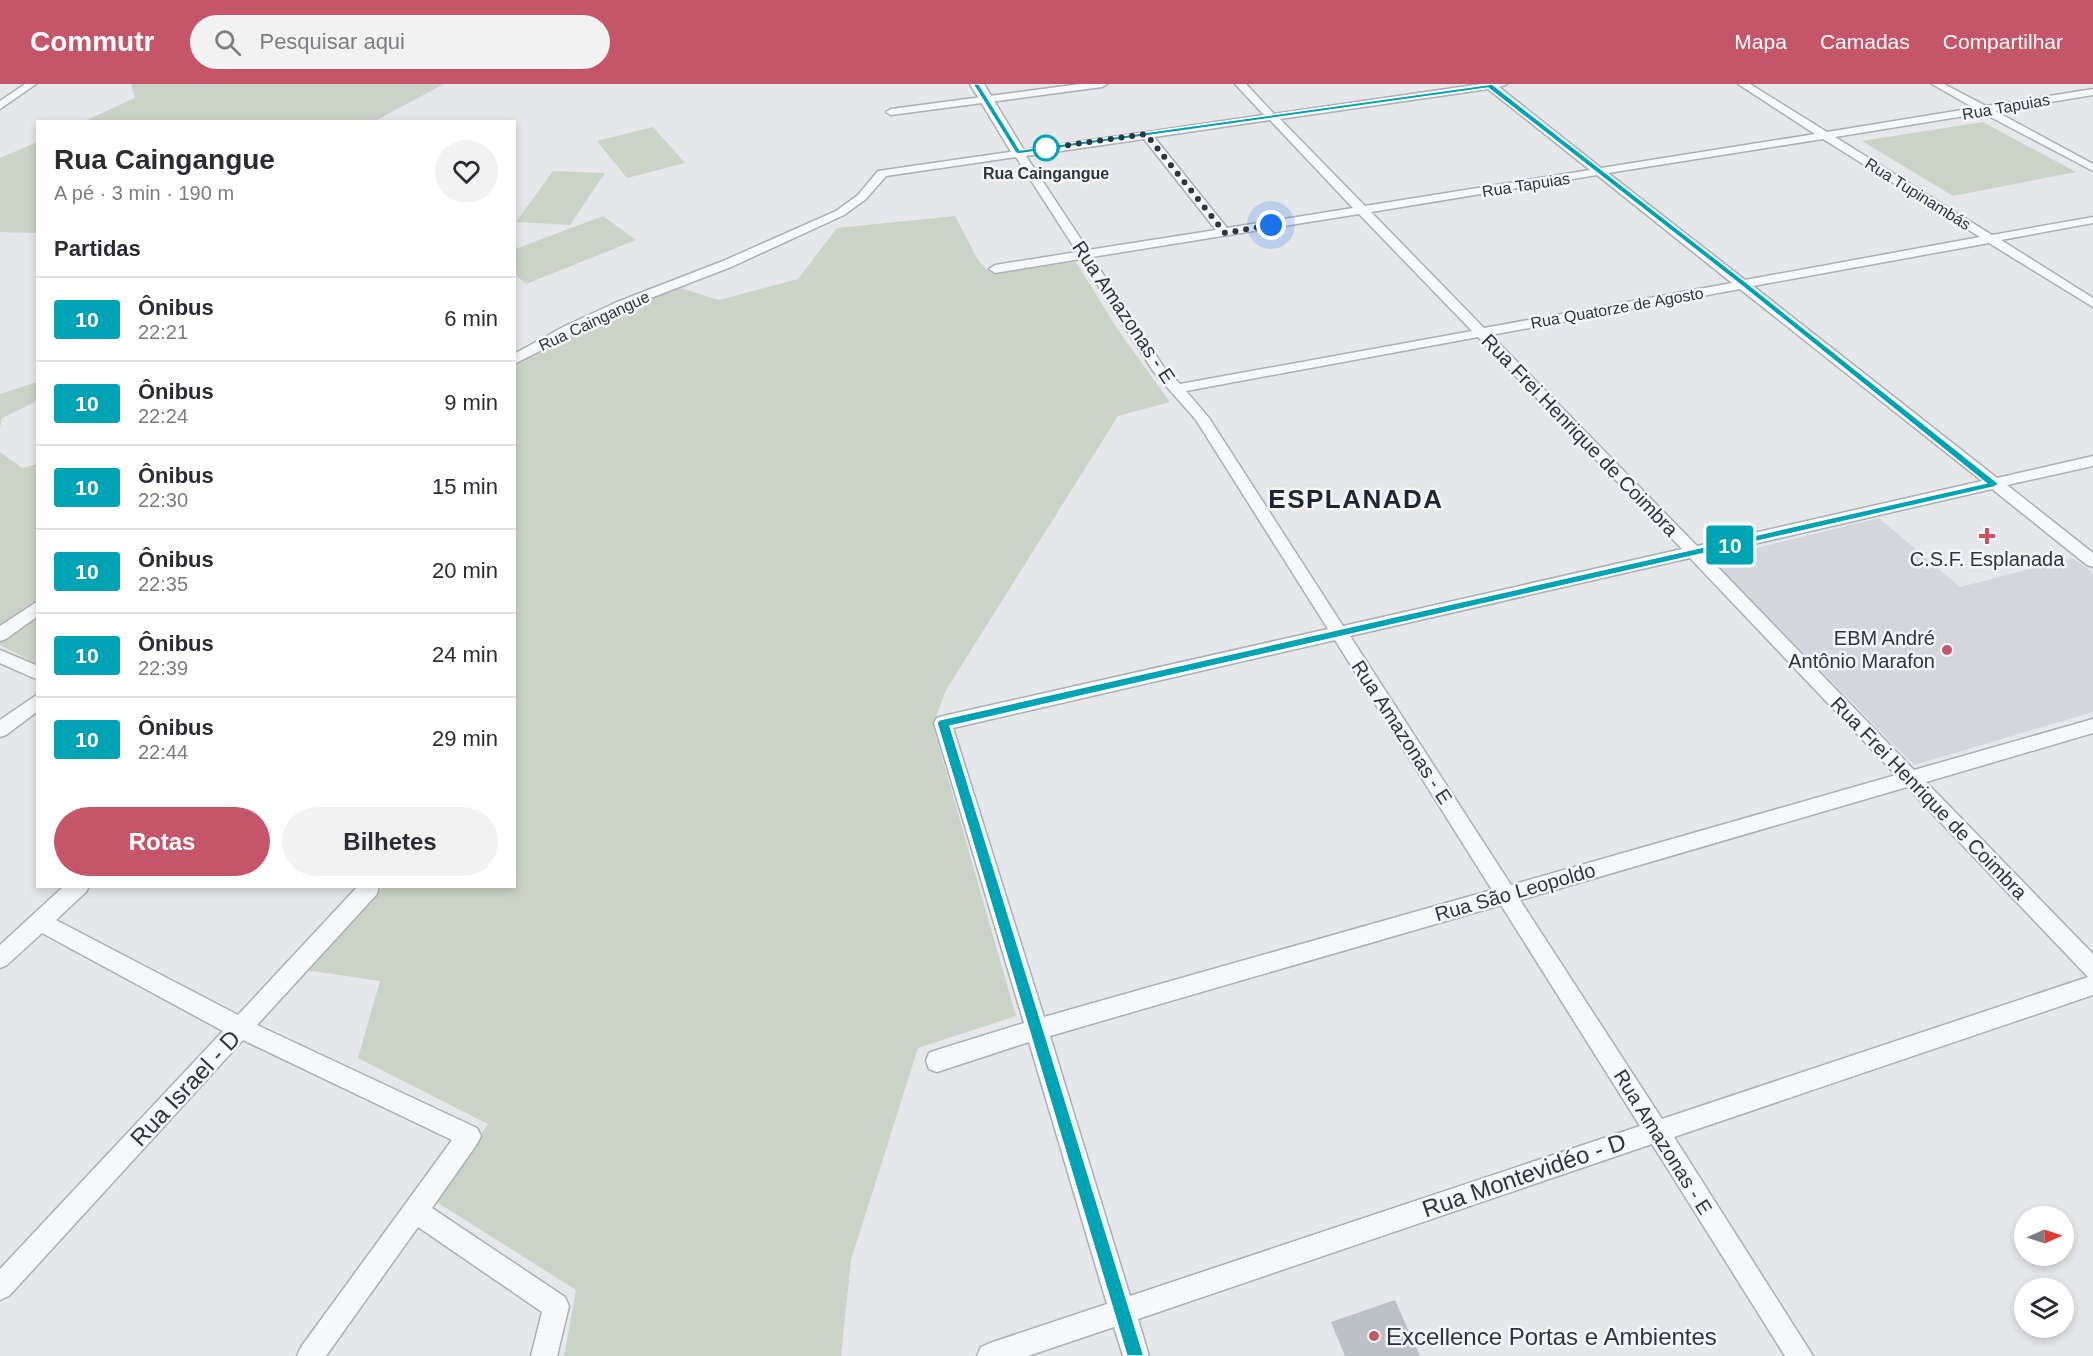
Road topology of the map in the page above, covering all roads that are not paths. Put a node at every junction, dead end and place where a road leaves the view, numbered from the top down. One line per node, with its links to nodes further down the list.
1 (31, 84): 10 (street)
2 (977, 84): 9 (street, Rua Amazonas - E)
3 (1102, 84): 9 (street)
4 (1240, 84): 13 (street, Rua Frei Henrique de Coimbra)
5 (1743, 84): 15 (street, Rua Tupinambás)
6 (1937, 84): 11 (street)
7 (1493, 85): 13 (street, Rua Caingangue); 18 (street)
8 (2093, 92): 11 (street, Rua Tapuias)
9 (986, 100): 12 (street); 16 (street, Rua Amazonas - E)
10 (0, 106)
11 (1987, 111): 15 (street, Rua Tapuias); 17 (street)
12 (891, 112)
13 (1271, 117): 14 (street, Rua Caingangue); 19 (street, Rua Frei Henrique de Coimbra)
14 (1146, 134): 16 (street, Rua Caingangue); 21 (street)
15 (1827, 137): 18 (street, Rua Tapuias); 22 (street, Rua Tupinambás)
16 (1018, 152): 23 (street, Rua Amazonas - E); 28 (street, Rua Caingangue)
17 (2093, 168)
18 (1601, 172): 19 (street, Rua Tapuias); 25 (street)
19 (1363, 211): 21 (street, Rua Tapuias); 27 (street, Rua Frei Henrique de Coimbra)
20 (2093, 220): 22 (street, Rua Quatorze de Agosto)
21 (1225, 233): 23 (street, Rua Tapuias)
22 (1991, 239): 25 (street, Rua Quatorze de Agosto); 26 (street, Rua Tupinambás)
23 (1085, 255): 24 (street, Rua Tapuias); 29 (street, Rua Amazonas - E)
24 (995, 269)
25 (1744, 284): 27 (street, Rua Quatorze de Agosto); 31 (street)
26 (2093, 303)
27 (1482, 333): 29 (street, Rua Quatorze de Agosto); 32 (street, Rua Frei Henrique de Coimbra)
28 (516, 359)
29 (1176, 389): 35 (street, Rua Amazonas - E)
30 (2093, 461): 31 (street)
31 (1994, 484): 32 (street); 33 (street)
32 (1695, 553): 35 (street); 42 (street, Rua Frei Henrique de Coimbra)
33 (2093, 561)
34 (36, 608): 36 (street)
35 (1340, 634): 45 (street, Rua Amazonas - E); 51 (street)
36 (0, 635)
37 (0, 656): 38 (street)
38 (36, 673)
39 (36, 703): 41 (street)
40 (2093, 726): 42 (street, Rua São Leopoldo)
41 (0, 730)
42 (1911, 778): 45 (street, Rua São Leopoldo); 48 (street, Rua Frei Henrique de Coimbra)
43 (77, 888): 46 (street)
44 (370, 888): 50 (street, Rua Israel - D)
45 (1506, 895): 51 (street, Rua São Leopoldo); 53 (street, Rua Amazonas - E)
46 (40, 922): 47 (street); 50 (street)
47 (0, 958)
48 (2093, 969)
49 (2093, 985): 53 (street, Rua Montevidéo - D)
50 (240, 1028): 54 (street); 55 (street, Rua Israel - D)
51 (1036, 1030): 52 (street, Rua São Leopoldo); 56 (street)
52 (937, 1061)
53 (1657, 1131): 56 (street, Rua Montevidéo - D); 61 (street, Rua Amazonas - E)
54 (414, 1210): 57 (street); 58 (street)
55 (0, 1287)
56 (1122, 1311): 59 (street, Rua Montevidéo - D); 60 (street)
57 (310, 1356)
58 (544, 1356)
59 (990, 1356)
60 (1136, 1356)
61 (1800, 1356)

